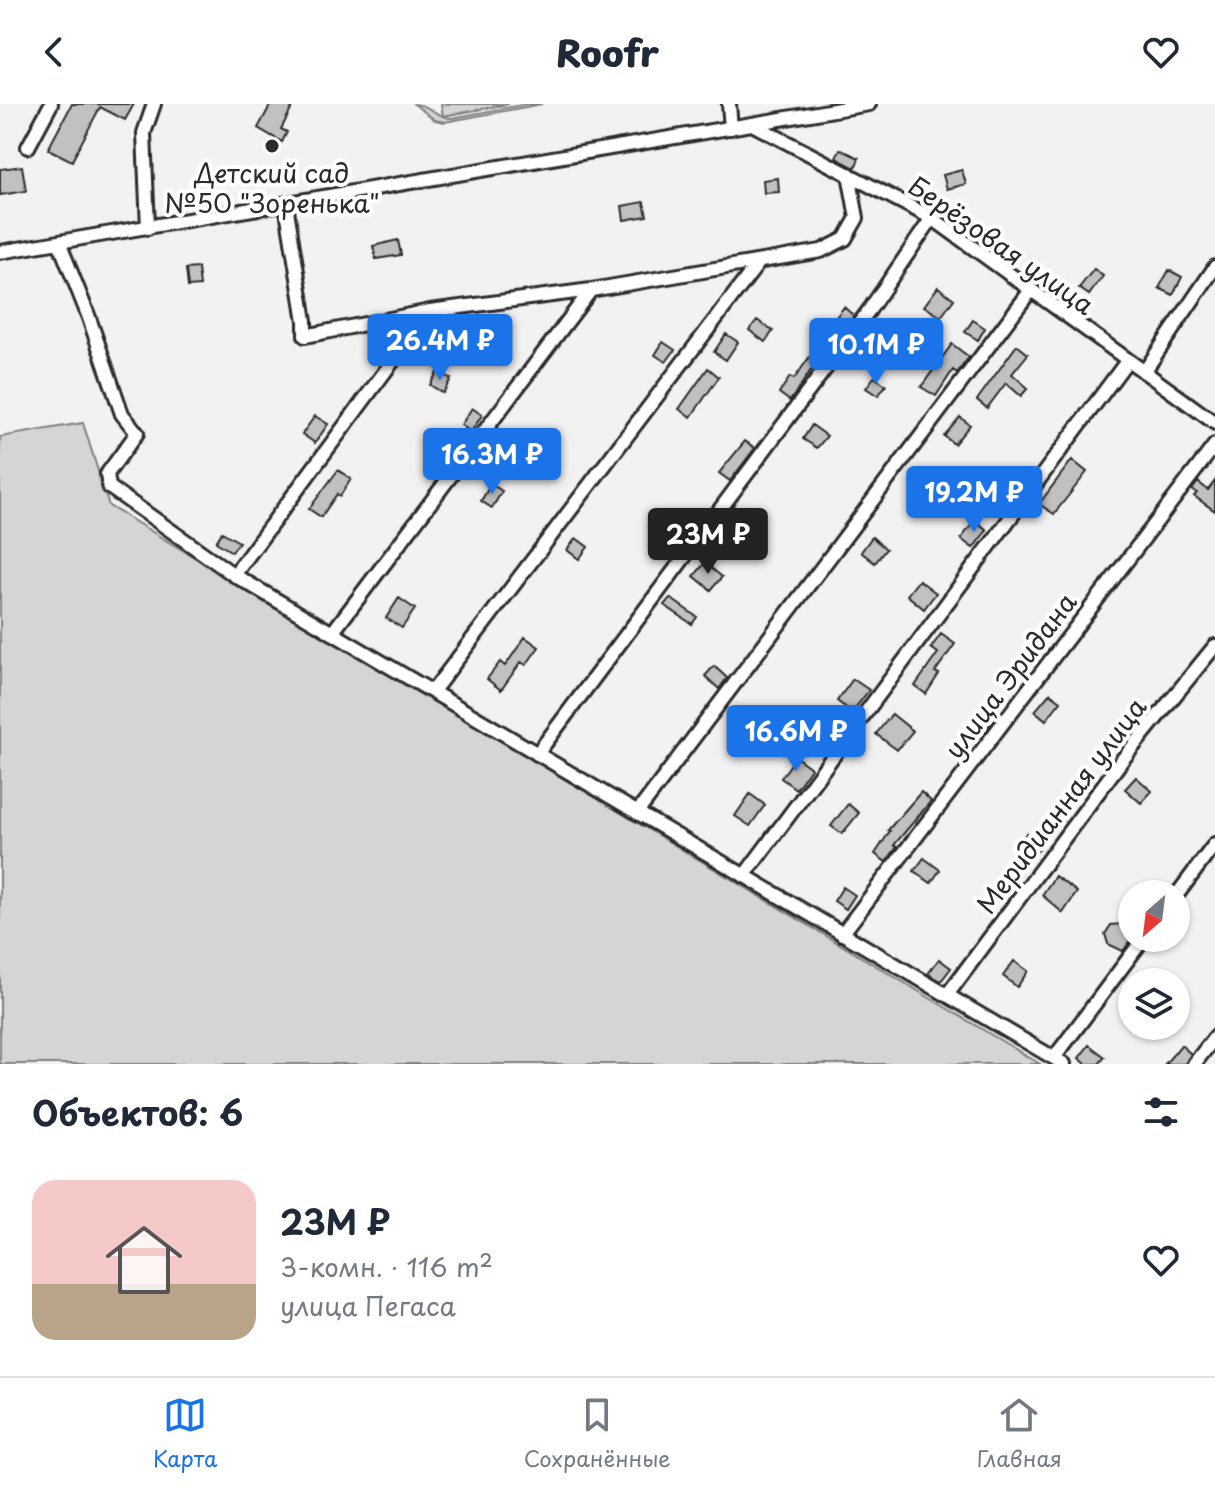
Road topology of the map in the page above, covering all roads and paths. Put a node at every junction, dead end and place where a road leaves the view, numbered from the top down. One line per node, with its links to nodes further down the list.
1 (51, 104): 7 (street)
2 (154, 104): 11 (street)
3 (729, 104): 6 (street)
4 (869, 104): 5 (street)
5 (752, 124): 6 (street); 8 (street, Берёзовая улица)
6 (731, 128): 9 (street)
7 (28, 147)
8 (849, 174): 10 (street, Берёзовая улица); 14 (street)
9 (286, 204): 11 (street); 18 (street)
10 (932, 218): 17 (street, Берёзовая улица); 27 (street)
11 (148, 228): 12 (street)
12 (59, 242): 13 (street); 23 (street)
13 (0, 252)
14 (759, 262): 16 (street); 26 (street)
15 (1215, 267): 20 (street)
16 (591, 290): 18 (street); 24 (street)
17 (1031, 290): 19 (street, Берёзовая улица); 28 (street)
18 (430, 311): 23 (street)
19 (1127, 361): 20 (street, Берёзовая улица); 30 (street)
20 (1144, 372): 21 (street, Берёзовая улица)
21 (1215, 423)
22 (1215, 445): 32 (street, улица Эридана)
23 (234, 575): 24 (street)
24 (332, 633): 26 (street)
25 (1215, 646): 34 (street, Меридианная улица)
26 (433, 691): 27 (street)
27 (537, 754): 28 (street)
28 (637, 813): 30 (street)
29 (1215, 844): 31 (street)
30 (744, 876): 32 (street)
31 (1188, 880)
32 (842, 934): 34 (street)
33 (1134, 952): 36 (street)
34 (947, 995): 36 (street)
35 (1215, 1037): 37 (street)
36 (1059, 1061)
37 (1194, 1064)

